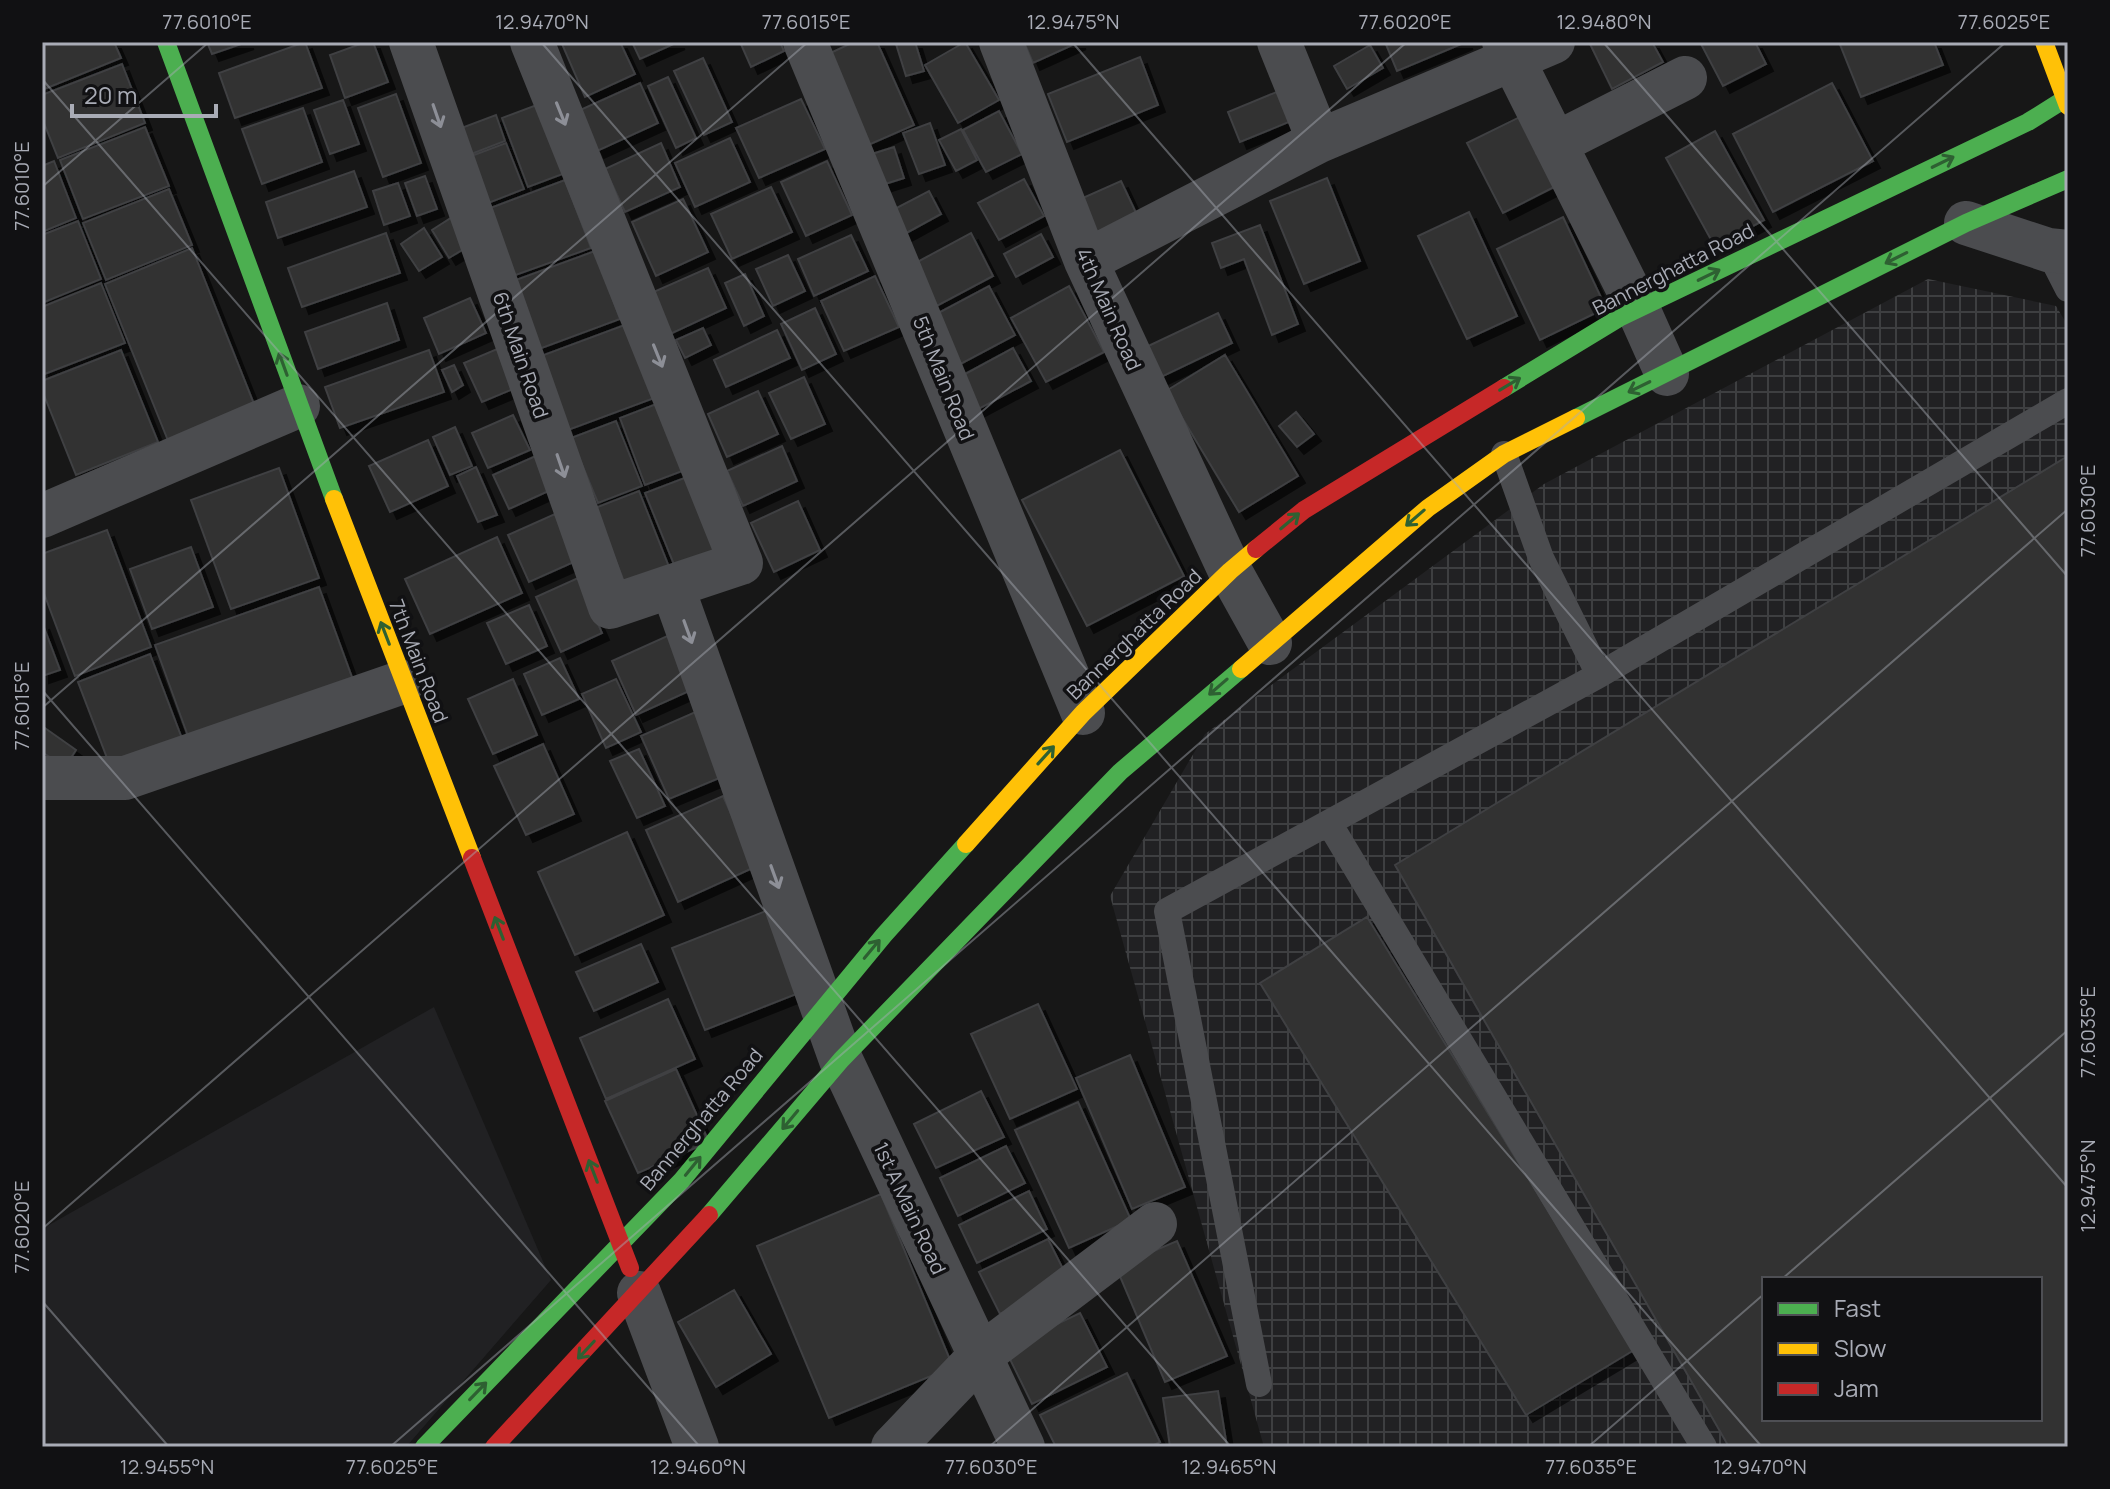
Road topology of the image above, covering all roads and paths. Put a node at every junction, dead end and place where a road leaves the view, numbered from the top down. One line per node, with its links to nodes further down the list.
1 (166, 42): 22 (main road, 7th Main Road, one-way to 1)
2 (411, 42): 26 (street, 6th Main Road, one-way to 26)
3 (532, 42): 26 (street, one-way to 26)
4 (805, 42): 30 (street, 5th Main Road)
5 (1001, 42): 17 (street, 4th Main Road)
6 (1279, 42): 12 (street)
7 (1553, 42): 9 (street)
8 (2044, 42): 11 (main road)
9 (1508, 51): 12 (street); 13 (street)
10 (1685, 78): 13 (street)
11 (2067, 99): 19 (main road, Bannerghatta Road, one-way to 11)
12 (1319, 141): 17 (street)
13 (1555, 144): 19 (street)
14 (2068, 179): 15 (main road)
15 (1966, 223): 16 (street); 20 (main road, one-way to 20)
16 (2058, 251): 18 (lane)
17 (1086, 261): 25 (street, 4th Main Road)
18 (2068, 289)
19 (1638, 309): 20 (street); 25 (main road, Bannerghatta Road, one-way to 19)
20 (1667, 374): 23 (main road, one-way to 23)
21 (2068, 401): 28 (lane)
22 (298, 406): 24 (street); 29 (main road, 7th Main Road, one-way to 22)
23 (1504, 454): 27 (main road, one-way to 27); 28 (lane)
24 (42, 516)
25 (1230, 571): 27 (street, 4th Main Road); 30 (main road, Bannerghatta Road)
26 (672, 586): 34 (street, 1st A Main Road, one-way to 34)
27 (1270, 643): 35 (main road, one-way to 35)
28 (1599, 675): 33 (lane)
29 (403, 682): 31 (street); 37 (main road, 7th Main Road, one-way to 29)
30 (1083, 713): 34 (main road, Bannerghatta Road, one-way to 30)
31 (62, 778): 32 (lane)
32 (42, 804)
33 (1329, 823): 40 (lane); 46 (lane)
34 (822, 1009): 35 (street, 1st A Main Road); 37 (main road, Bannerghatta Road, one-way to 34)
35 (841, 1060): 38 (main road, one-way to 38); 39 (street, 1st A Main Road)
36 (1155, 1224): 39 (street)
37 (621, 1243): 38 (main road, 7th Main Road); 41 (main road, Bannerghatta Road, one-way to 37)
38 (639, 1293): 42 (main road, one-way to 42); 43 (street)
39 (980, 1356): 44 (street); 45 (street, 1st A Main Road)
40 (1259, 1384)
41 (424, 1447)
42 (494, 1447)
43 (697, 1447)
44 (893, 1447)
45 (1023, 1447)
46 (1704, 1447)

